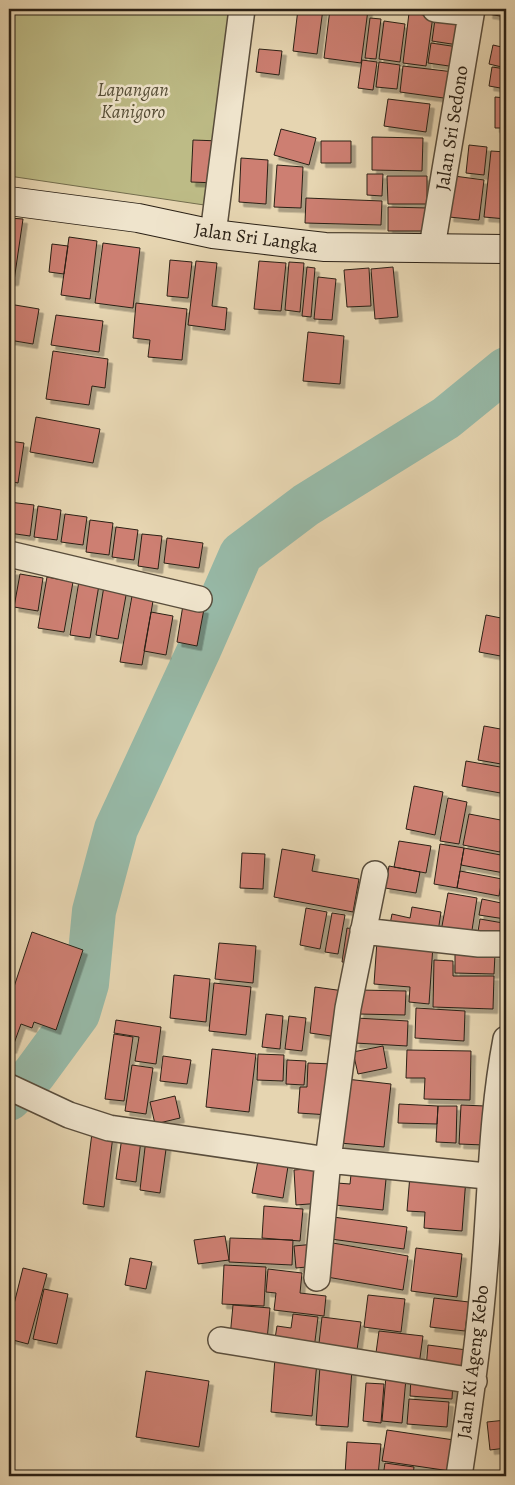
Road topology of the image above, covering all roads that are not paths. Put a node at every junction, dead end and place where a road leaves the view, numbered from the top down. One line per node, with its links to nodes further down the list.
1 (242, 9): 5 (street)
2 (435, 9): 3 (street)
3 (471, 11): 6 (street, Jalan Sri Sedono)
4 (9, 200): 5 (street, Jalan Sri Langka)
5 (212, 234): 6 (street, Jalan Sri Langka)
6 (432, 248): 7 (street, Jalan Sri Langka)
7 (506, 249)
8 (9, 554): 9 (street)
9 (199, 599)
10 (375, 874): 11 (street)
11 (363, 931): 12 (street); 15 (street)
12 (506, 944)
13 (505, 1049): 16 (street, Jalan Ki Ageng Kebo)
14 (9, 1087): 15 (street)
15 (328, 1160): 16 (street); 18 (street)
16 (498, 1178): 17 (street, Jalan Ki Ageng Kebo)
17 (496, 1261): 20 (street, Jalan Ki Ageng Kebo)
18 (318, 1278)
19 (221, 1340): 20 (street)
20 (474, 1381): 21 (street, Jalan Ki Ageng Kebo)
21 (459, 1476)

